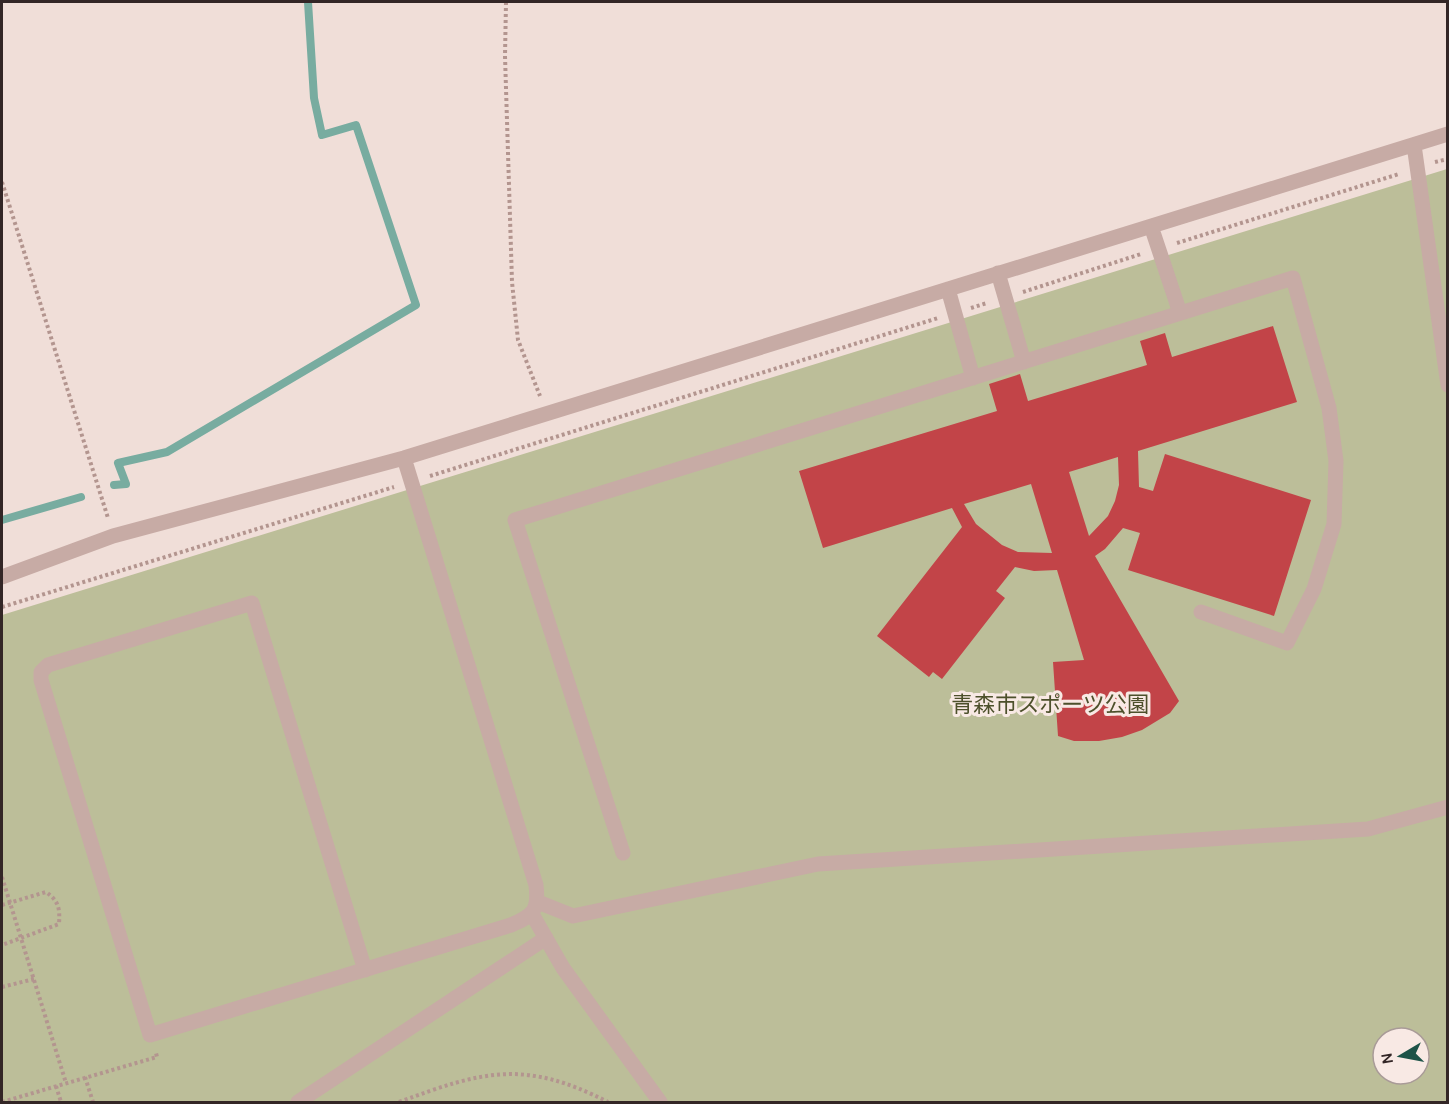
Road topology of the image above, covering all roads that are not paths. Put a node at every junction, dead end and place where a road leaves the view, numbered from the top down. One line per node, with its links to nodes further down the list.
1 (1448, 134): 2 (street)
2 (1414, 145): 3 (street); 9 (street)
3 (1151, 226): 4 (street); 6 (street)
4 (998, 273): 5 (street); 7 (street)
5 (948, 289): 8 (street); 10 (street)
6 (1180, 313): 7 (street); 12 (street)
7 (1024, 362): 8 (street)
8 (973, 378): 14 (street)
9 (1448, 385)
10 (404, 458): 11 (street); 15 (street)
11 (2, 577)
12 (1201, 612)
13 (1448, 807): 15 (street)
14 (623, 853)
15 (535, 908): 16 (street); 17 (street)
16 (546, 938): 18 (street); 19 (street)
17 (365, 970): 17 (street)
18 (298, 1102)
19 (660, 1102)

